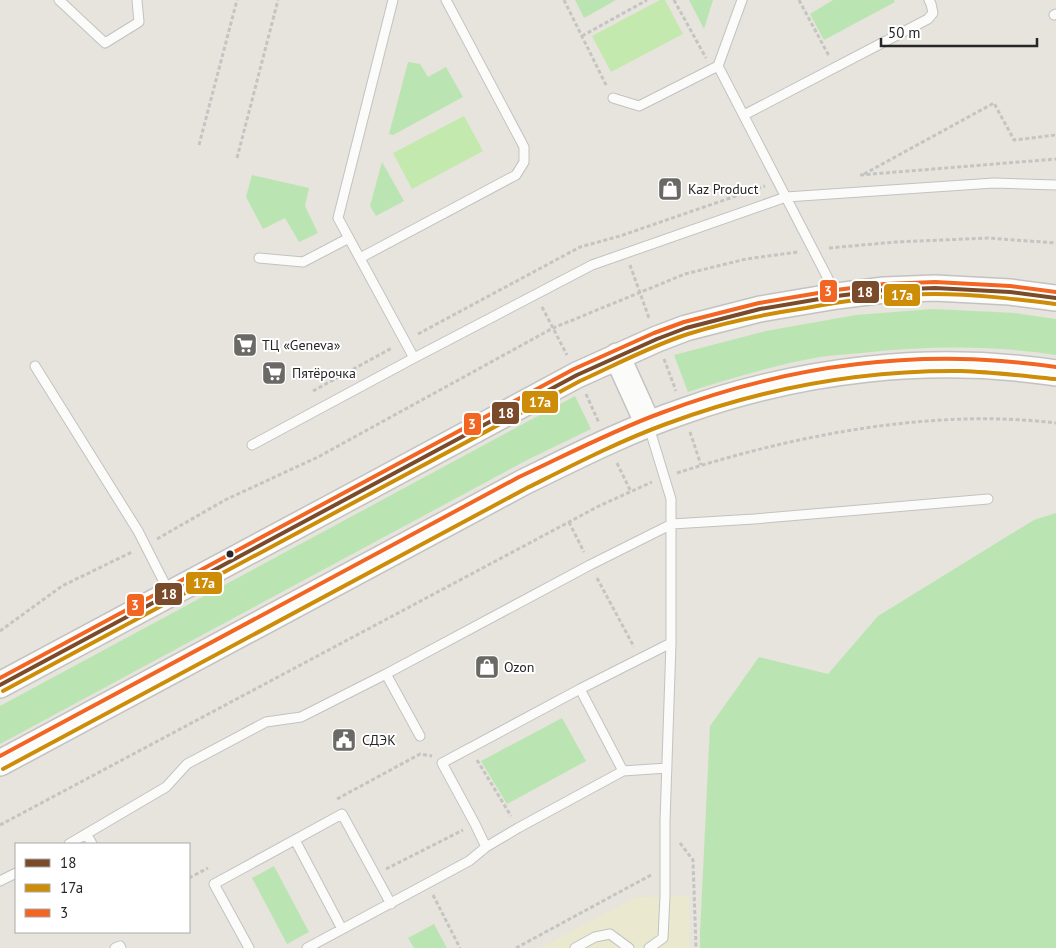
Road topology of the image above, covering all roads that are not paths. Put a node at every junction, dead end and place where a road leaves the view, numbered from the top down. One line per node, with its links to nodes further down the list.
1 (59, 0): 2 (lane)
2 (137, 0)
3 (393, 0): 12 (lane)
4 (446, 0): 14 (lane)
5 (742, 0): 7 (lane)
6 (929, 0): 9 (lane)
7 (715, 68): 8 (lane); 9 (lane)
8 (613, 98)
9 (744, 115): 11 (lane)
10 (1056, 185): 11 (lane)
11 (786, 197): 15 (lane); 18 (lane)
12 (349, 238): 13 (lane); 14 (lane)
13 (259, 258)
14 (360, 258): 18 (lane)
15 (837, 296): 16 (main road); 17 (main road)
16 (1056, 298)
17 (617, 356): 21 (main road); 25 (main road)
18 (414, 358): 22 (lane)
19 (35, 366): 25 (lane)
20 (1056, 373): 21 (main road)
21 (648, 424): 24 (lane); 31 (main road)
22 (252, 445)
23 (988, 498): 24 (lane)
24 (672, 524): 26 (lane); 27 (lane)
25 (170, 594): 28 (main road)
26 (670, 643): 29 (lane); 32 (lane)
27 (386, 674): 30 (lane); 34 (lane)
28 (0, 685)
29 (580, 689): 33 (lane); 38 (lane)
30 (420, 736)
31 (0, 763)
32 (667, 768): 33 (lane); 49 (lane)
33 (623, 771): 38 (lane)
34 (87, 835): 36 (lane); 37 (lane)
35 (295, 840): 41 (lane); 42 (lane); 45 (lane)
36 (71, 843)
37 (91, 843)
38 (486, 847): 41 (lane)
39 (15, 873): 40 (lane)
40 (0, 881)
41 (391, 904): 42 (lane)
42 (342, 929): 46 (lane)
43 (115, 948): 44 (lane)
44 (121, 948)
45 (249, 948)
46 (307, 948)
47 (575, 948): 48 (lane)
48 (629, 948)
49 (649, 948)

